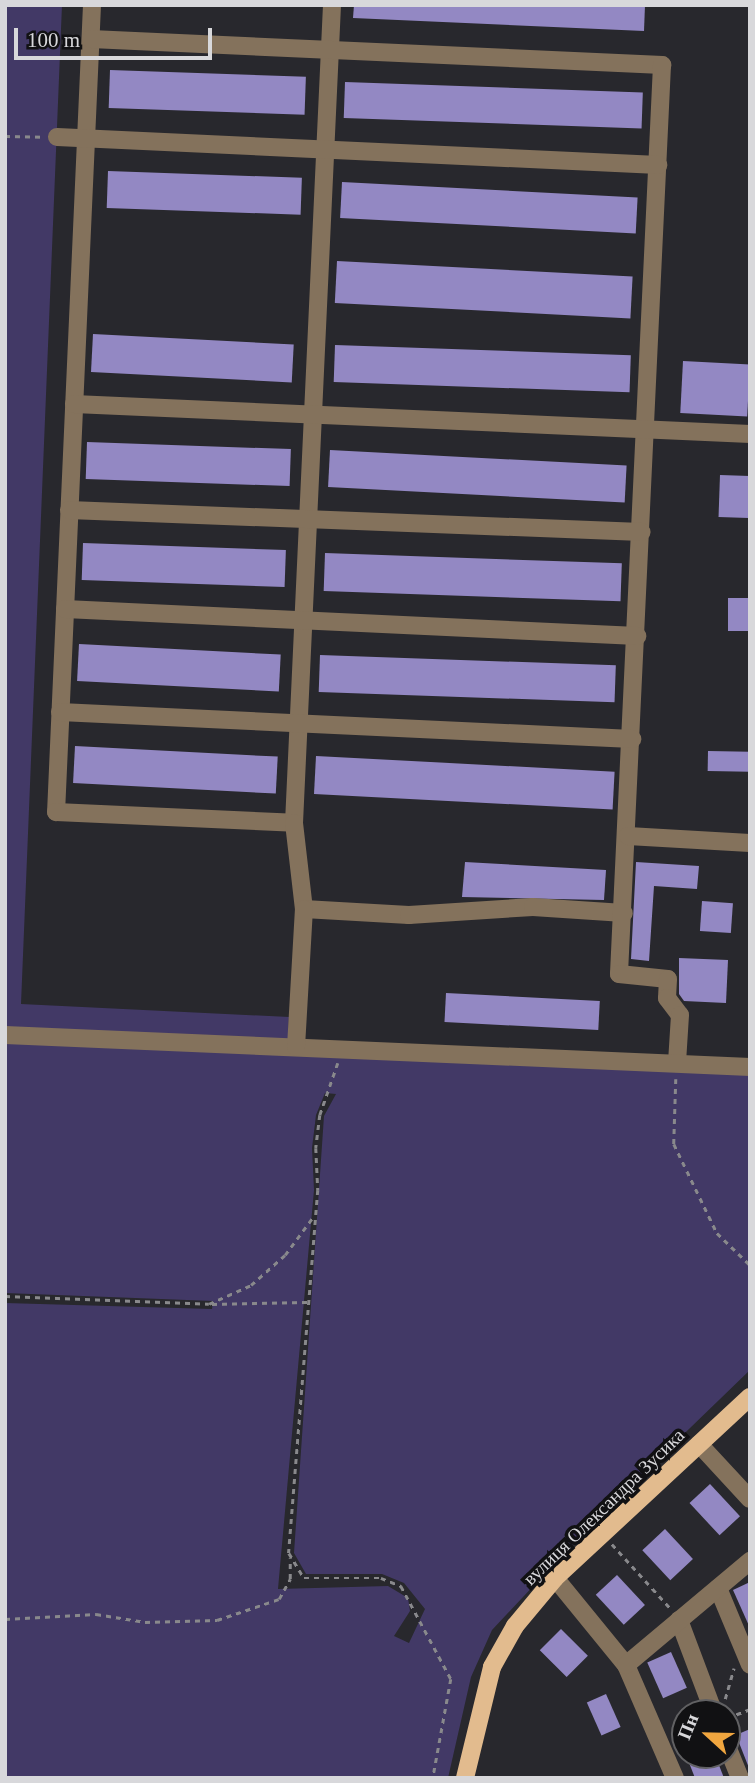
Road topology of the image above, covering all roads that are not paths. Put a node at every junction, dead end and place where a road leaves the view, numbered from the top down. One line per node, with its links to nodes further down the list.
1 (92, 5): 3 (street)
2 (332, 5): 4 (street)
3 (91, 38): 4 (street); 6 (street)
4 (330, 48): 7 (street); 8 (street)
5 (57, 137): 6 (street)
6 (86, 138): 7 (street); 9 (street)
7 (326, 149): 8 (street); 10 (street)
8 (658, 164): 11 (street)
9 (74, 404): 10 (street); 13 (street)
10 (315, 412): 11 (street); 14 (street)
11 (647, 427): 12 (street); 15 (street)
12 (750, 434)
13 (69, 510): 14 (street); 16 (street)
14 (309, 520): 15 (street); 17 (street)
15 (642, 532): 18 (street)
16 (65, 609): 17 (street); 19 (street)
17 (303, 621): 18 (street); 20 (street)
18 (637, 636): 21 (street)
19 (60, 712): 20 (street); 22 (street)
20 (298, 722): 21 (street); 22 (street)
21 (632, 739): 23 (street)
22 (294, 823): 25 (street)
23 (628, 836): 24 (street); 26 (street)
24 (750, 843)
25 (304, 909): 26 (street); 28 (street)
26 (624, 913): 29 (street)
27 (5, 1035): 28 (street)
28 (296, 1047): 29 (street)
29 (677, 1063): 30 (street)
30 (750, 1066)
31 (750, 1397): 32 (main road, вулиця Олександра Зусика)
32 (699, 1444): 33 (street); 35 (main road, вулиця Олександра Зусика)
33 (750, 1499)
34 (750, 1561): 36 (street)
35 (555, 1578): 38 (street); 41 (main road, вулиця Олександра Зусика)
36 (718, 1588): 37 (street); 39 (street)
37 (679, 1620): 38 (street); 40 (street)
38 (626, 1665): 42 (street)
39 (750, 1665)
40 (715, 1699)
41 (465, 1778)
42 (675, 1778)

